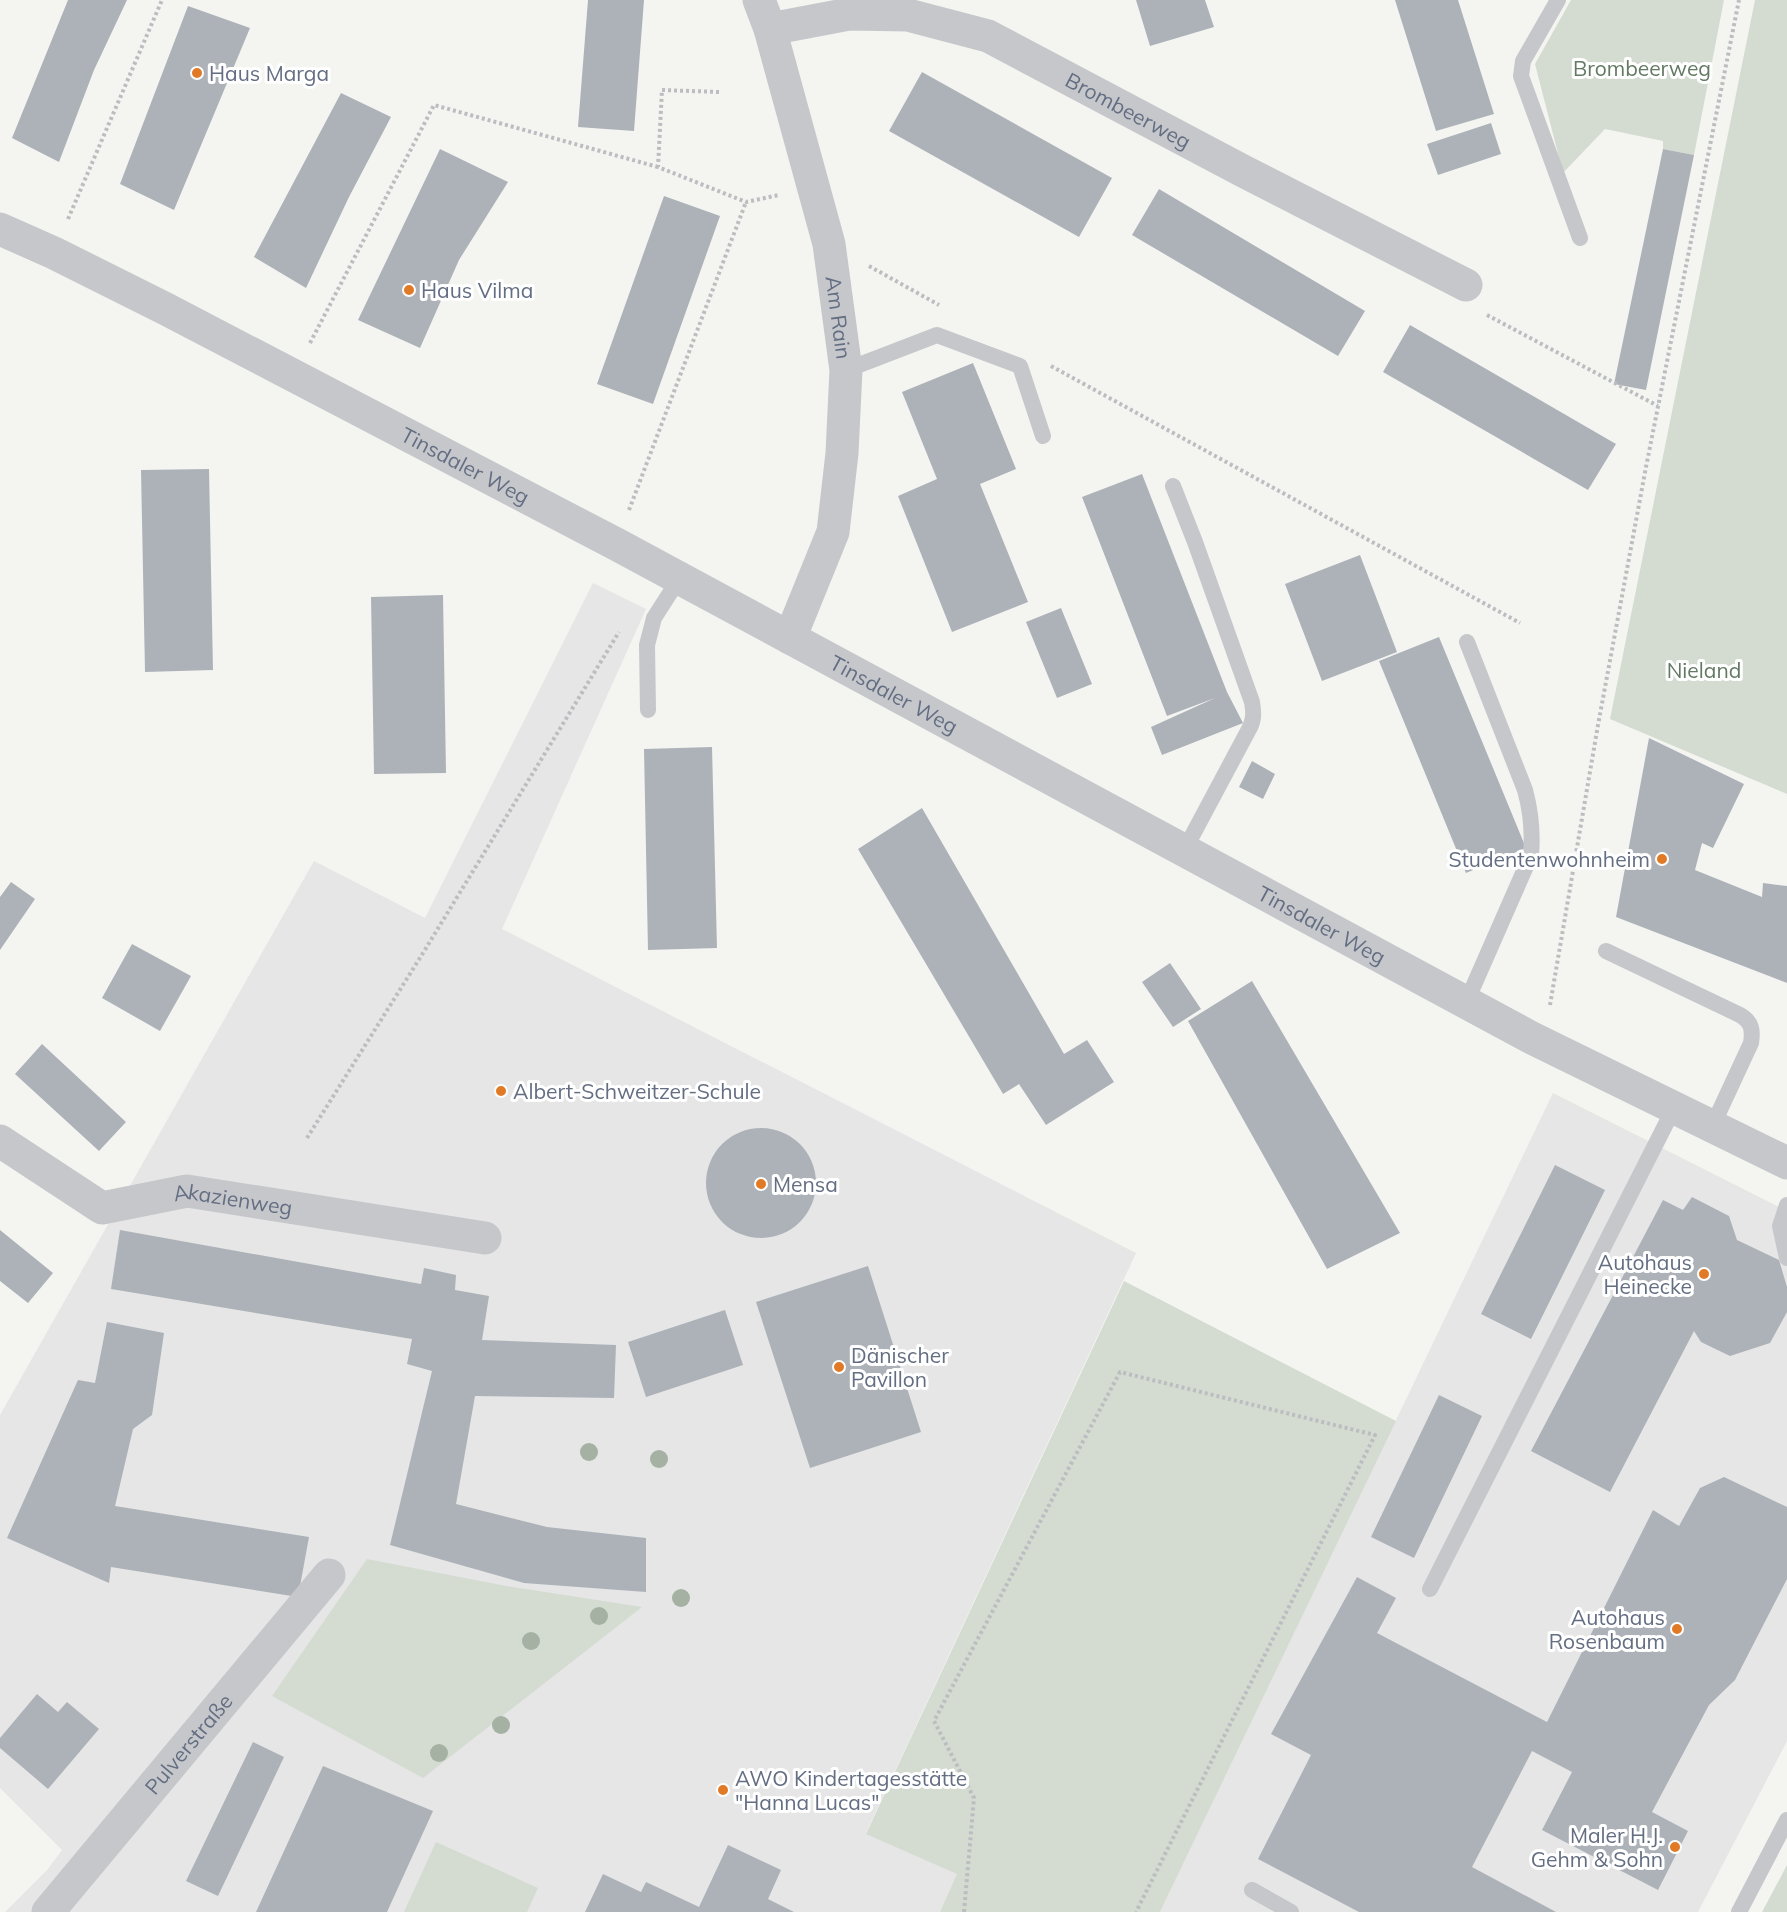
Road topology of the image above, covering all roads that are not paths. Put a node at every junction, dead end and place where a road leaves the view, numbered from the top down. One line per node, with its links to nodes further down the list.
1 (1558, 0): 4 (lane)
2 (764, 15): 5 (street, Brombeerweg); 6 (street, Am Rain)
3 (0, 229): 9 (street, Tinsdaler Weg)
4 (1580, 238)
5 (1466, 285)
6 (846, 370): 7 (lane); 10 (street, Am Rain)
7 (1043, 436)
8 (1173, 486): 13 (lane)
9 (679, 579): 10 (street, Tinsdaler Weg); 12 (lane)
10 (790, 638): 13 (street, Tinsdaler Weg)
11 (1467, 642): 15 (lane)
12 (648, 710)
13 (1184, 850): 15 (street, Tinsdaler Weg)
14 (1606, 951): 17 (lane)
15 (1466, 1003): 16 (street, Tinsdaler Weg)
16 (1674, 1108): 17 (street, Tinsdaler Weg); 24 (lane)
17 (1712, 1126): 19 (street, Tinsdaler Weg)
18 (0, 1141): 21 (street, Akazienweg)
19 (1787, 1163)
20 (1787, 1205): 22 (lane)
21 (484, 1238)
22 (1787, 1258)
23 (329, 1575): 27 (street, Pulverstraße)
24 (1430, 1589)
25 (1787, 1820): 29 (lane)
26 (1252, 1890): 28 (lane)
27 (48, 1912)
28 (1291, 1912)
29 (1739, 1912)

